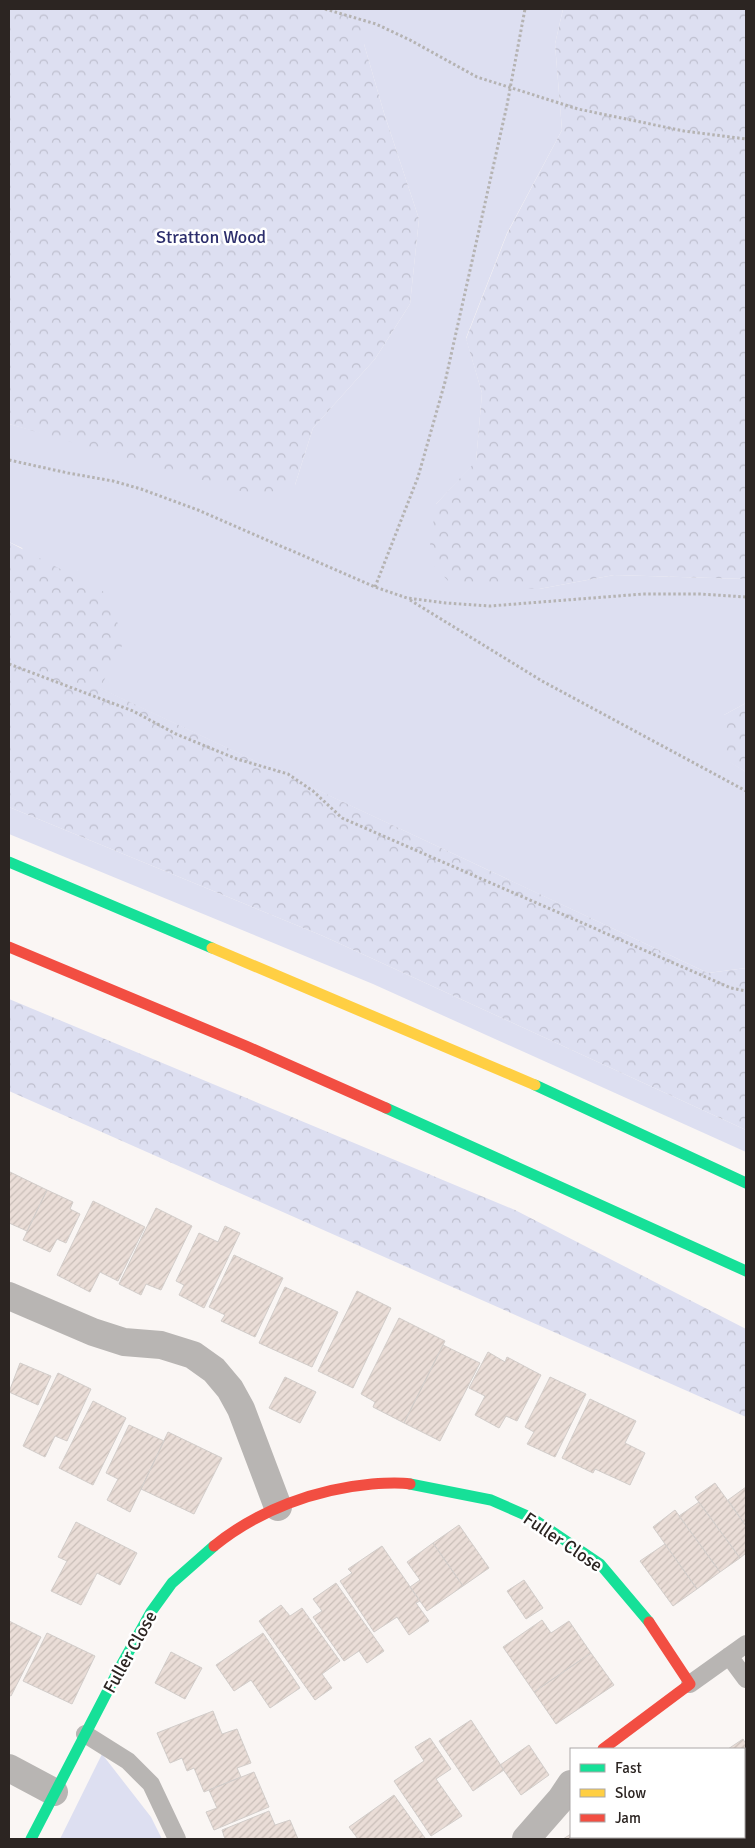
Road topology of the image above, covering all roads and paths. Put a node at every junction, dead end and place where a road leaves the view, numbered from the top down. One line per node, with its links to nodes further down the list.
1 (325, 9): 3 (path)
2 (525, 9): 3 (path)
3 (510, 88): 4 (path); 6 (path)
4 (746, 139)
5 (9, 460): 6 (path)
6 (375, 587): 8 (path)
7 (746, 597): 8 (path)
8 (407, 598): 10 (path)
9 (9, 664): 13 (path)
10 (746, 791)
11 (9, 862): 14 (main road)
12 (9, 947): 15 (main road)
13 (746, 991)
14 (746, 1183)
15 (746, 1271)
16 (9, 1296): 17 (street)
17 (278, 1507): 21 (main road, Fuller Close); 22 (main road, Fuller Close)
18 (746, 1644): 19 (lane)
19 (729, 1656): 20 (lane); 21 (lane)
20 (746, 1679)
21 (690, 1684): 23 (main road)
22 (85, 1734): 26 (main road, Fuller Close); 28 (lane)
23 (604, 1748)
24 (9, 1768): 26 (street)
25 (570, 1786): 29 (street)
26 (54, 1792): 27 (main road, Fuller Close)
27 (30, 1839)
28 (177, 1839)
29 (526, 1839)

